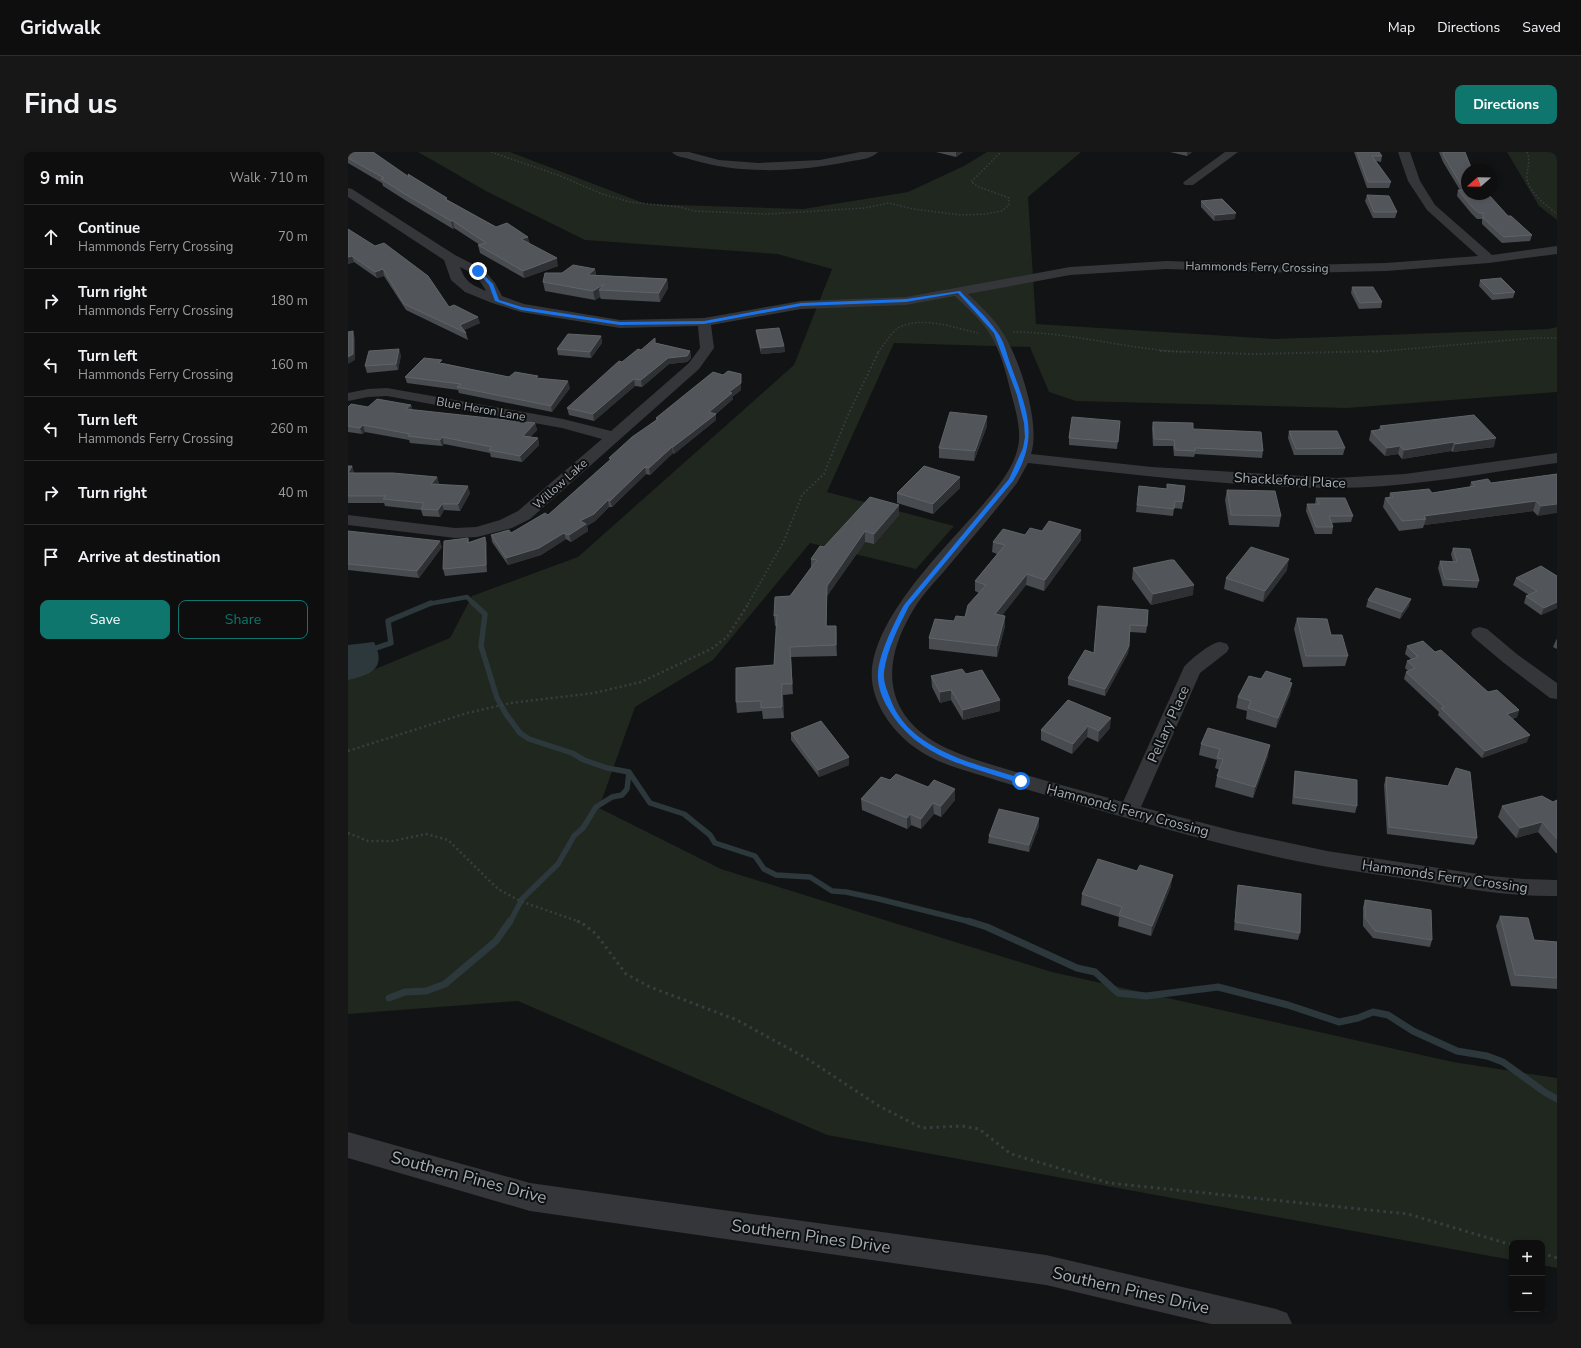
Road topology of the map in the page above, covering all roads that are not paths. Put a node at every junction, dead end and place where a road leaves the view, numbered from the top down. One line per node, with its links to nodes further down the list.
1 (678, 152): 2 (street)
2 (872, 152)
3 (1232, 152): 5 (street)
4 (1404, 152): 9 (street)
5 (1189, 183)
6 (348, 192): 8 (street)
7 (1557, 250): 9 (street, Hammonds Ferry Crossing)
8 (450, 258): 11 (street); 11 (street, Hammonds Ferry Crossing)
9 (1489, 260): 10 (street, Hammonds Ferry Crossing)
10 (959, 292): 12 (street, Hammonds Ferry Crossing); 17 (street, Hammonds Ferry Crossing)
11 (497, 300): 12 (street, Hammonds Ferry Crossing)
12 (704, 322): 16 (street, Willow Lake)
13 (348, 386): 14 (street)
14 (386, 392): 15 (street, Blue Heron Lane); 16 (street, Blue Heron Lane)
15 (348, 397)
16 (614, 437): 19 (street, Willow Lake)
17 (1022, 458): 18 (street, Shackleford Place); 23 (street, Hammonds Ferry Crossing)
18 (1557, 458)
19 (348, 520)
20 (1480, 633): 22 (street)
21 (1220, 648): 23 (street, Pellary Place)
22 (1557, 693)
23 (1129, 811): 24 (street, Hammonds Ferry Crossing)
24 (1557, 888)
25 (348, 1145): 26 (street, Southern Pines Drive)
26 (1276, 1324)

